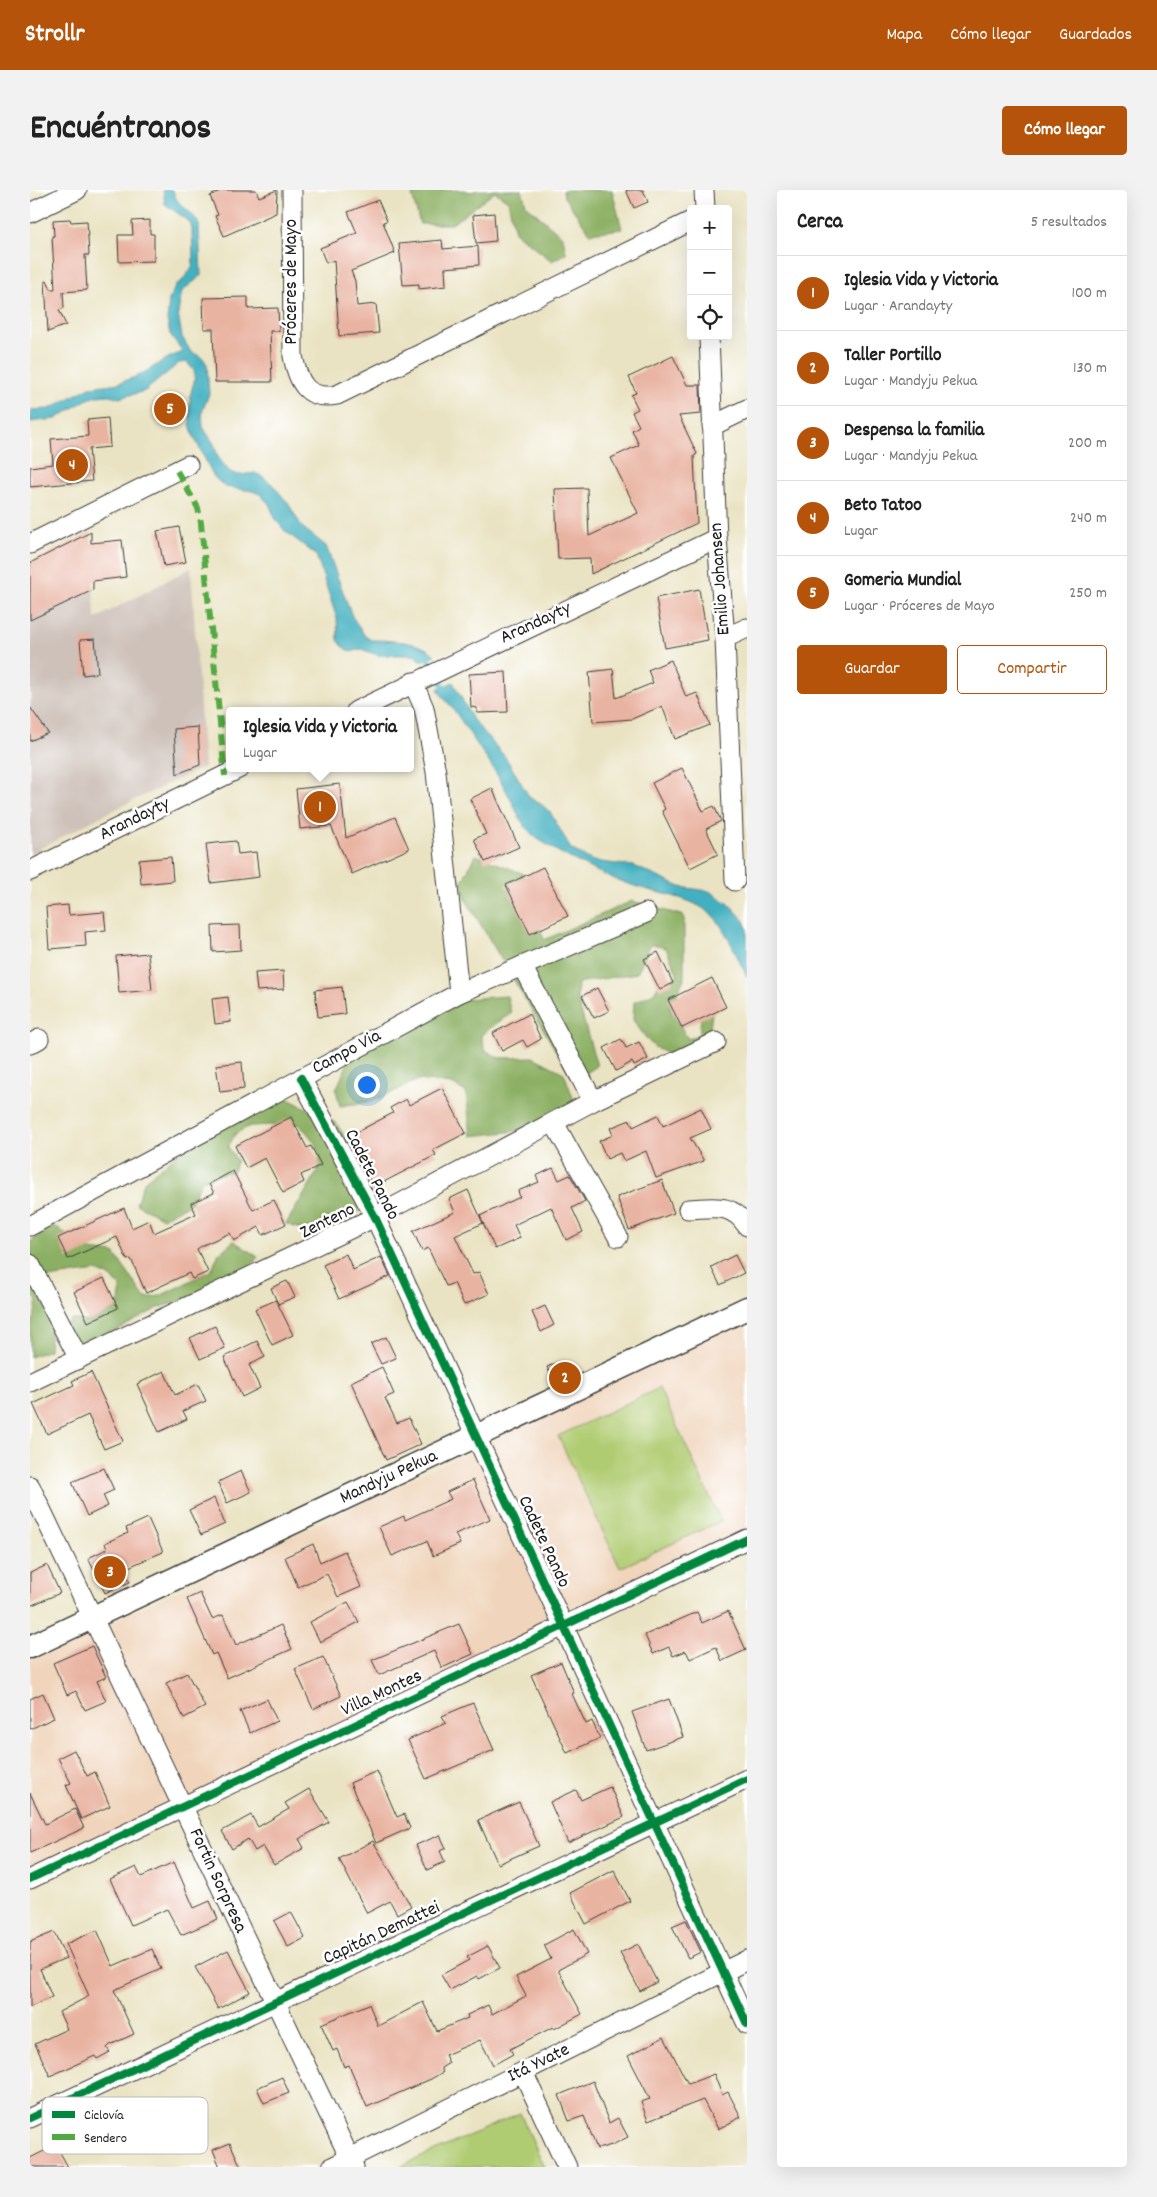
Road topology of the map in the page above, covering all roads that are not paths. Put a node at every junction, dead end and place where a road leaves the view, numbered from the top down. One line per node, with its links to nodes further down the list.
1 (77, 190): 5 (street)
2 (292, 190): 6 (street, Próceres de Mayo)
3 (704, 190): 4 (street)
4 (704, 205)
5 (30, 213)
6 (687, 223)
7 (709, 340): 9 (street, Emilio Johansen)
8 (747, 409): 9 (street)
9 (712, 426): 11 (street, Emilio Johansen)
10 (188, 465): 12 (street)
11 (717, 538): 14 (street, Emilio Johansen); 15 (street, Arandayty)
12 (30, 544)
13 (747, 628): 14 (street)
14 (725, 638): 19 (street, Emilio Johansen)
15 (416, 681): 16 (street, Arandayty); 22 (street)
16 (364, 707)
17 (232, 772): 18 (street, Arandayty)
18 (30, 871)
19 (735, 881)
20 (646, 913): 21 (street, Campo Via)
21 (522, 966): 22 (street, Campo Via); 25 (street)
22 (459, 993): 24 (street, Campo Via)
23 (716, 1042): 25 (street, Zenteno)
24 (302, 1078): 28 (street, Cadete Pando); 29 (street, Campo Via)
25 (593, 1101): 26 (street, Zenteno)
26 (554, 1123): 28 (street, Zenteno); 31 (street)
27 (688, 1209): 30 (street)
28 (375, 1217): 34 (street, Zenteno); 36 (street, Cadete Pando)
29 (30, 1226)
30 (747, 1226)
31 (618, 1237)
32 (30, 1264): 34 (street)
33 (747, 1308): 36 (street, Mandyju Pekua)
34 (79, 1359): 35 (street, Zenteno)
35 (30, 1382)
36 (476, 1436): 39 (street, Mandyju Pekua); 40 (street, Cadete Pando)
37 (30, 1486): 39 (street, Fortin Sorpresa)
38 (747, 1539): 40 (street, Villa Montes)
39 (92, 1618): 41 (street, Mandyju Pekua); 43 (street, Fortin Sorpresa)
40 (564, 1626): 43 (street, Villa Montes); 44 (street, Cadete Pando)
41 (30, 1647)
42 (747, 1779): 44 (street, Capitán Demattei)
43 (182, 1807): 45 (street, Villa Montes); 48 (street, Fortin Sorpresa)
44 (654, 1823): 47 (street, Cadete Pando); 48 (street, Capitán Demattei)
45 (30, 1879)
46 (747, 1960): 47 (street, Itá Yvate)
47 (723, 1972): 49 (street, Cadete Pando); 50 (street, Itá Yvate)
48 (274, 2003): 51 (street, Capitán Demattei); 54 (street, Fortin Sorpresa)
49 (747, 2024)
50 (523, 2072): 54 (street, Itá Yvate); 56 (street)
51 (75, 2097)
52 (42, 2112): 53 (street, Capitán Demattei)
53 (30, 2118)
54 (352, 2163): 55 (street, Itá Yvate)
55 (332, 2167)
56 (568, 2167)

